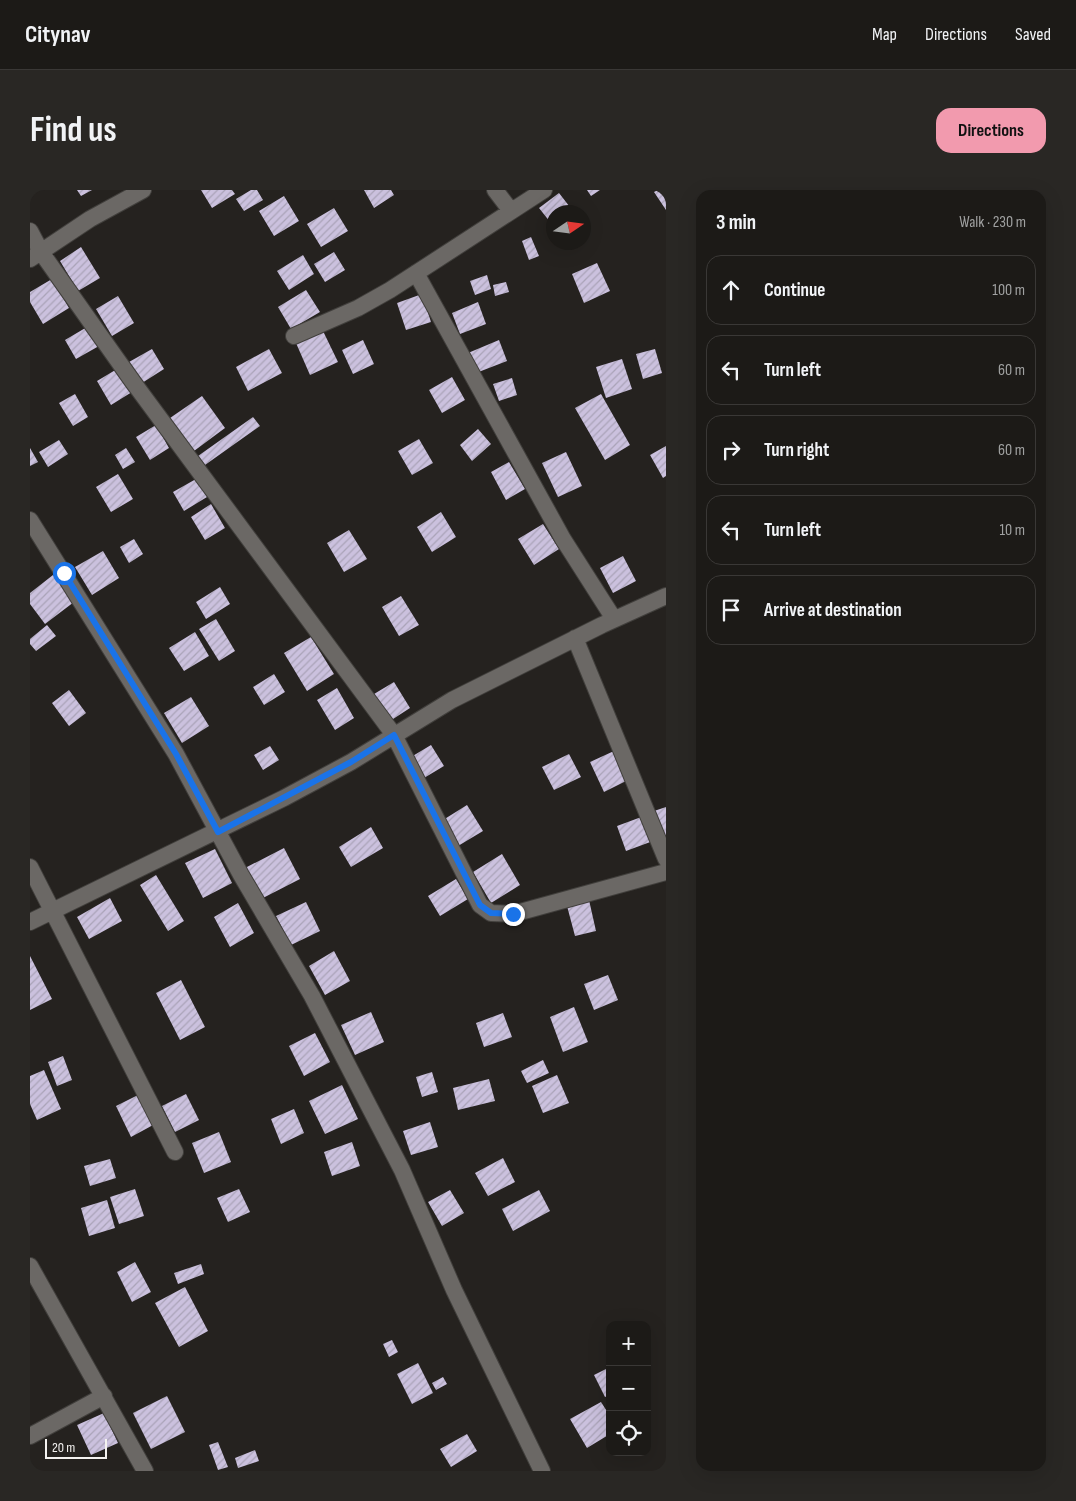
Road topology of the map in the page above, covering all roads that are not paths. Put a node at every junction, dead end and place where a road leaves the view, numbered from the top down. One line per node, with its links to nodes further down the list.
1 (143, 190): 6 (street)
2 (495, 190): 4 (street)
3 (544, 190): 4 (street)
4 (511, 211): 7 (street)
5 (30, 232): 6 (street)
6 (36, 255): 13 (street)
7 (416, 273): 8 (street); 11 (street)
8 (294, 336)
9 (30, 520): 14 (street)
10 (666, 596): 11 (street)
11 (614, 619): 12 (street)
12 (575, 638): 13 (street); 15 (street)
13 (394, 735): 14 (street); 17 (street)
14 (218, 832): 18 (street); 25 (street)
15 (666, 859)
16 (30, 867): 18 (street)
17 (666, 872)
18 (52, 911): 19 (street); 20 (street)
19 (30, 922)
20 (175, 1152)
21 (30, 1266): 22 (street)
22 (104, 1396): 23 (street); 24 (street)
23 (30, 1436)
24 (145, 1471)
25 (542, 1471)

